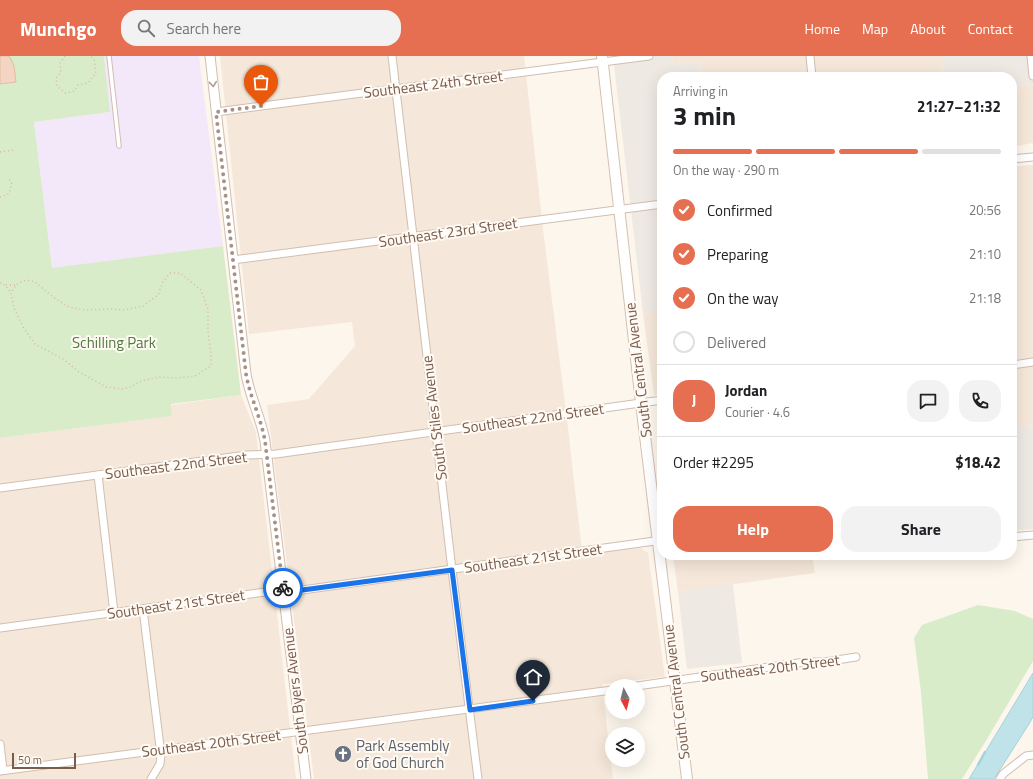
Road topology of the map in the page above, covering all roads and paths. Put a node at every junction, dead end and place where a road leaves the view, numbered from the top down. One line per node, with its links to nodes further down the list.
1 (64, 56): 2 (path)
2 (90, 56)
3 (109, 56): 14 (lane)
4 (210, 56): 13 (street, South Byers Avenue, one-way to 13)
5 (392, 56): 12 (street, South Stiles Avenue)
6 (649, 56): 9 (street, Southeast 24th Street)
7 (810, 56): 10 (street)
8 (1031, 56): 11 (street)
9 (602, 59): 12 (street, Southeast 24th Street); 22 (main road, South Central Avenue)
10 (812, 72)
11 (1033, 76)
12 (396, 89): 13 (street, Southeast 24th Street); 23 (street, South Stiles Avenue)
13 (216, 112): 24 (street, South Byers Avenue)
14 (119, 146)
15 (14, 150): 16 (path)
16 (0, 152)
17 (1033, 157): 18 (street)
18 (1017, 159)
19 (8, 178): 20 (path)
20 (0, 197)
21 (657, 205): 22 (street, Southeast 23rd Street)
22 (619, 210): 23 (street, Southeast 23rd Street); 32 (main road, South Central Avenue)
23 (412, 237): 24 (street, Southeast 23rd Street); 33 (street, South Stiles Avenue)
24 (234, 260): 34 (street, South Byers Avenue)
25 (0, 283): 26 (path)
26 (5, 285): 27 (path); 28 (path)
27 (16, 285): 28 (path); 28 (path)
28 (11, 293)
29 (1033, 362): 30 (street)
30 (1017, 364)
31 (657, 400): 32 (street, Southeast 22nd Street)
32 (641, 402): 33 (street, Southeast 22nd Street); 37 (main road, South Central Avenue)
33 (436, 431): 34 (street, Southeast 22nd Street); 42 (street, South Stiles Avenue)
34 (267, 454): 35 (street, Southeast 22nd Street); 43 (street, South Byers Avenue)
35 (98, 475): 36 (street, Southeast 22nd Street); 45 (street)
36 (0, 488)
37 (657, 519)
38 (1033, 535): 39 (street)
39 (1017, 537)
40 (657, 541): 42 (street, Southeast 21st Street)
41 (662, 560): 48 (main road, South Central Avenue)
42 (452, 570): 43 (street, Southeast 21st Street); 51 (street, South Stiles Avenue)
43 (283, 591): 44 (street, Southeast 21st Street); 52 (street, South Byers Avenue)
44 (143, 609): 45 (street, Southeast 21st Street); 54 (street)
45 (114, 613): 46 (street, Southeast 21st Street)
46 (0, 628)
47 (856, 657): 48 (street, Southeast 20th Street)
48 (675, 680): 49 (street, Southeast 20th Street); 60 (main road, South Central Avenue)
49 (645, 685)
50 (605, 691): 51 (street, Southeast 20th Street)
51 (470, 710): 52 (street, Southeast 20th Street); 59 (street, South Stiles Avenue)
52 (300, 732): 54 (street, Southeast 20th Street); 58 (street, South Byers Avenue)
53 (0, 744): 56 (street)
54 (160, 749): 56 (street, Southeast 20th Street); 57 (street)
55 (1030, 756): 61 (street)
56 (2, 770)
57 (151, 779)
58 (306, 779)
59 (478, 779)
60 (687, 779)
61 (1000, 779)

